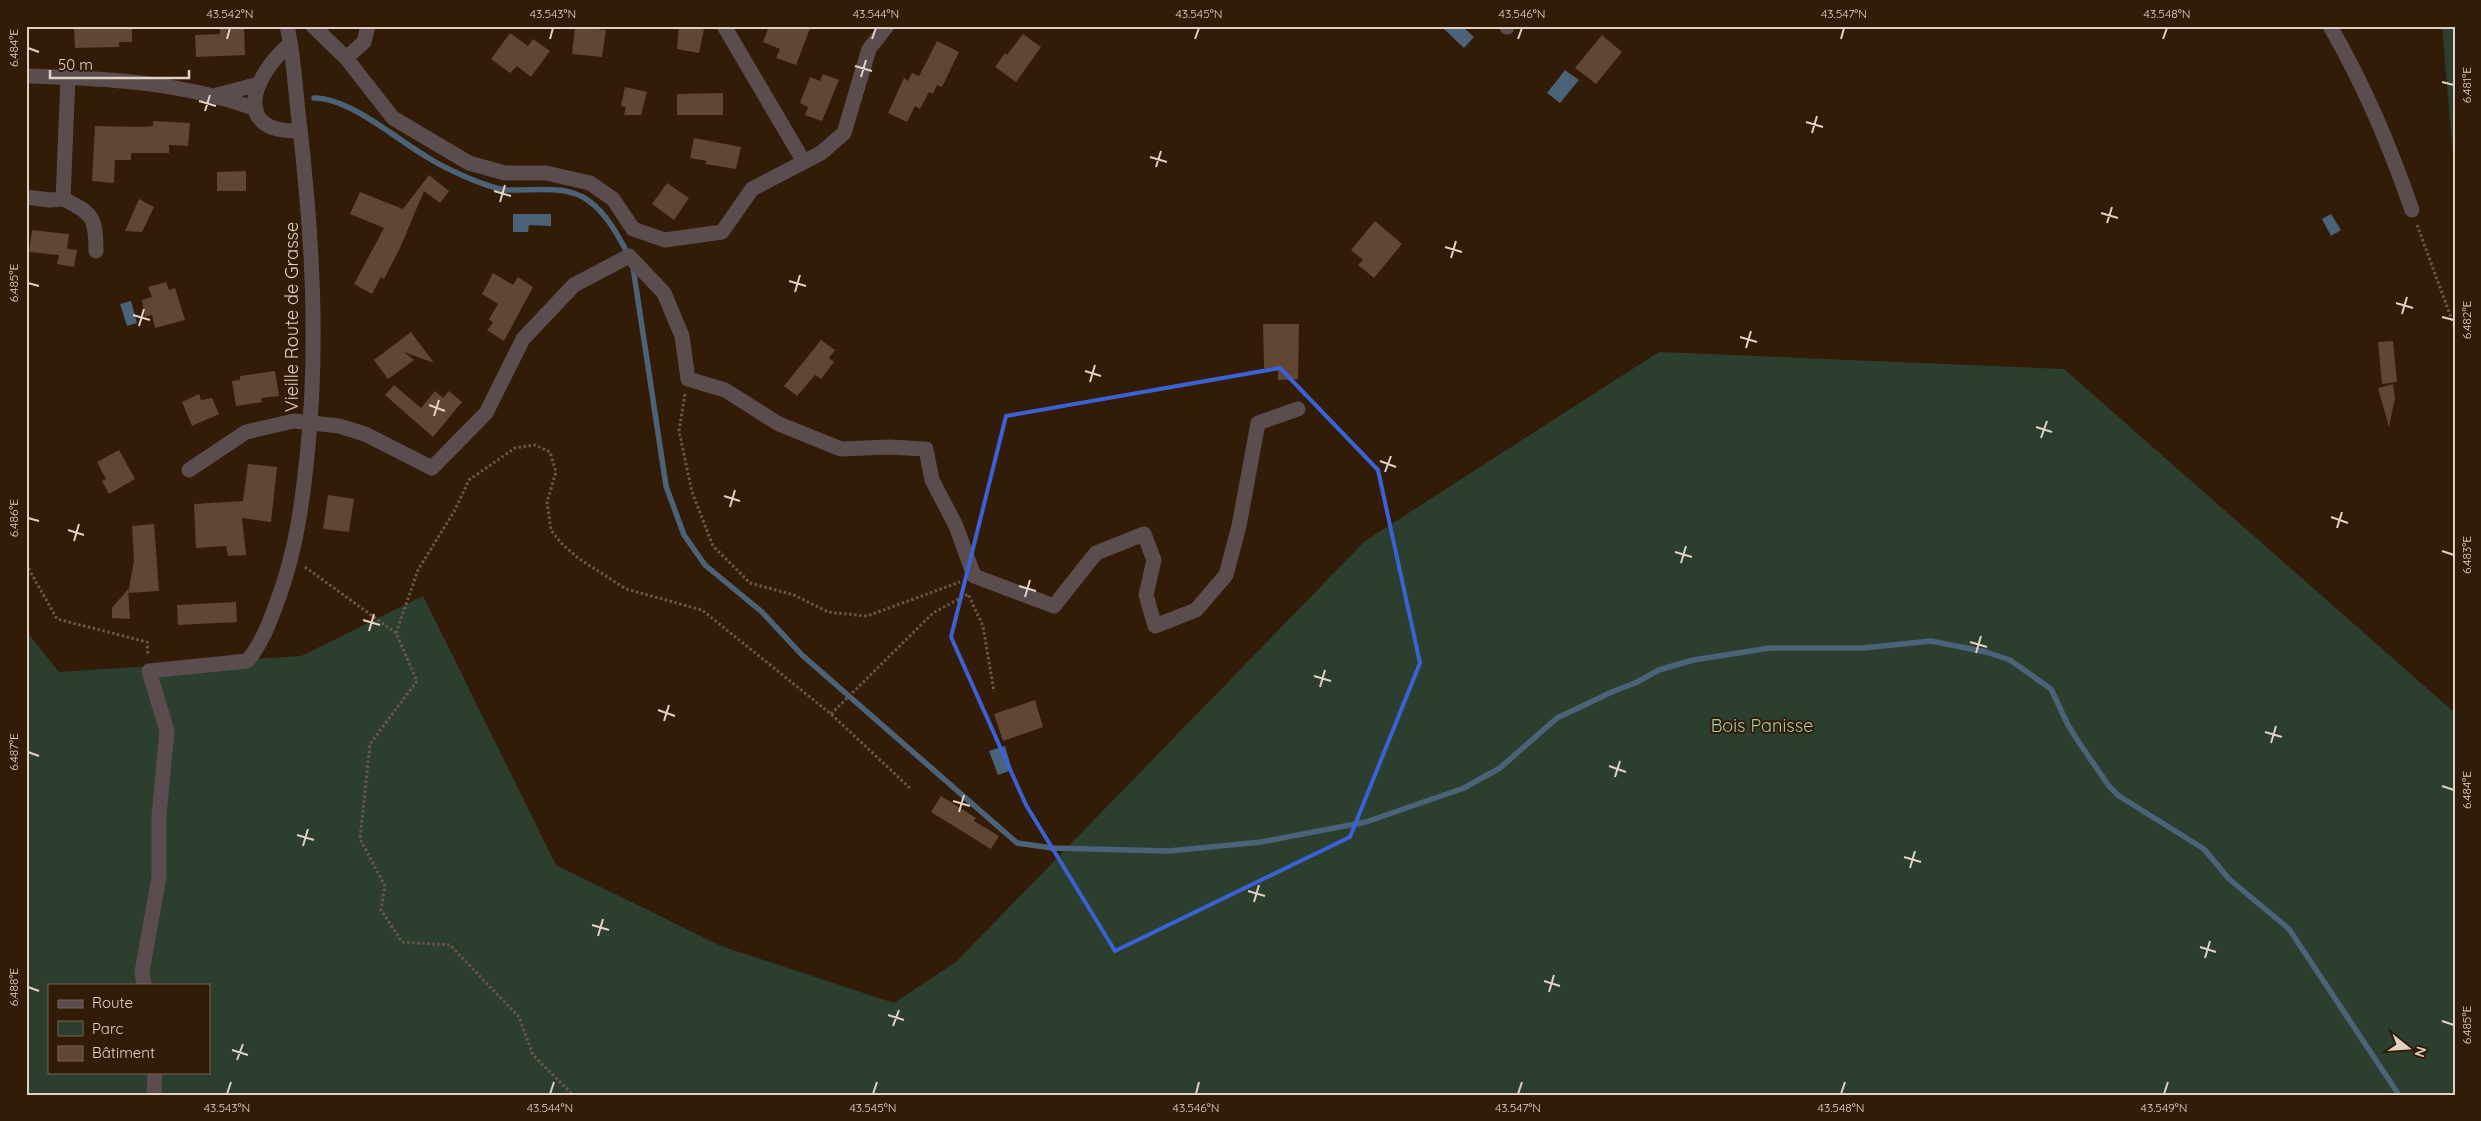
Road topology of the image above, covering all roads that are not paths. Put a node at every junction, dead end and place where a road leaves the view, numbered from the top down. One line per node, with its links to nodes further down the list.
1 (287, 26): 7 (street, Vieille Route de Grasse)
2 (313, 26): 8 (street)
3 (368, 26): 8 (street)
4 (724, 26): 15 (street)
5 (887, 26): 15 (street)
6 (2330, 26): 18 (street)
7 (290, 44): 11 (street); 14 (street, Vieille Route de Grasse)
8 (346, 58): 15 (street)
9 (26, 76): 10 (street)
10 (68, 77): 12 (street); 17 (street)
11 (260, 84): 12 (street); 13 (street)
12 (218, 95): 13 (street)
13 (256, 109): 14 (street)
14 (300, 131): 21 (street, Vieille Route de Grasse)
15 (804, 162)
16 (26, 197): 17 (street)
17 (63, 199): 19 (street)
18 (2412, 210)
19 (96, 250)
20 (1298, 409): 21 (street)
21 (311, 422): 22 (street); 23 (street, Vieille Route de Grasse)
22 (189, 470)
23 (144, 984)
24 (155, 1074): 25 (street)
25 (154, 1095)

